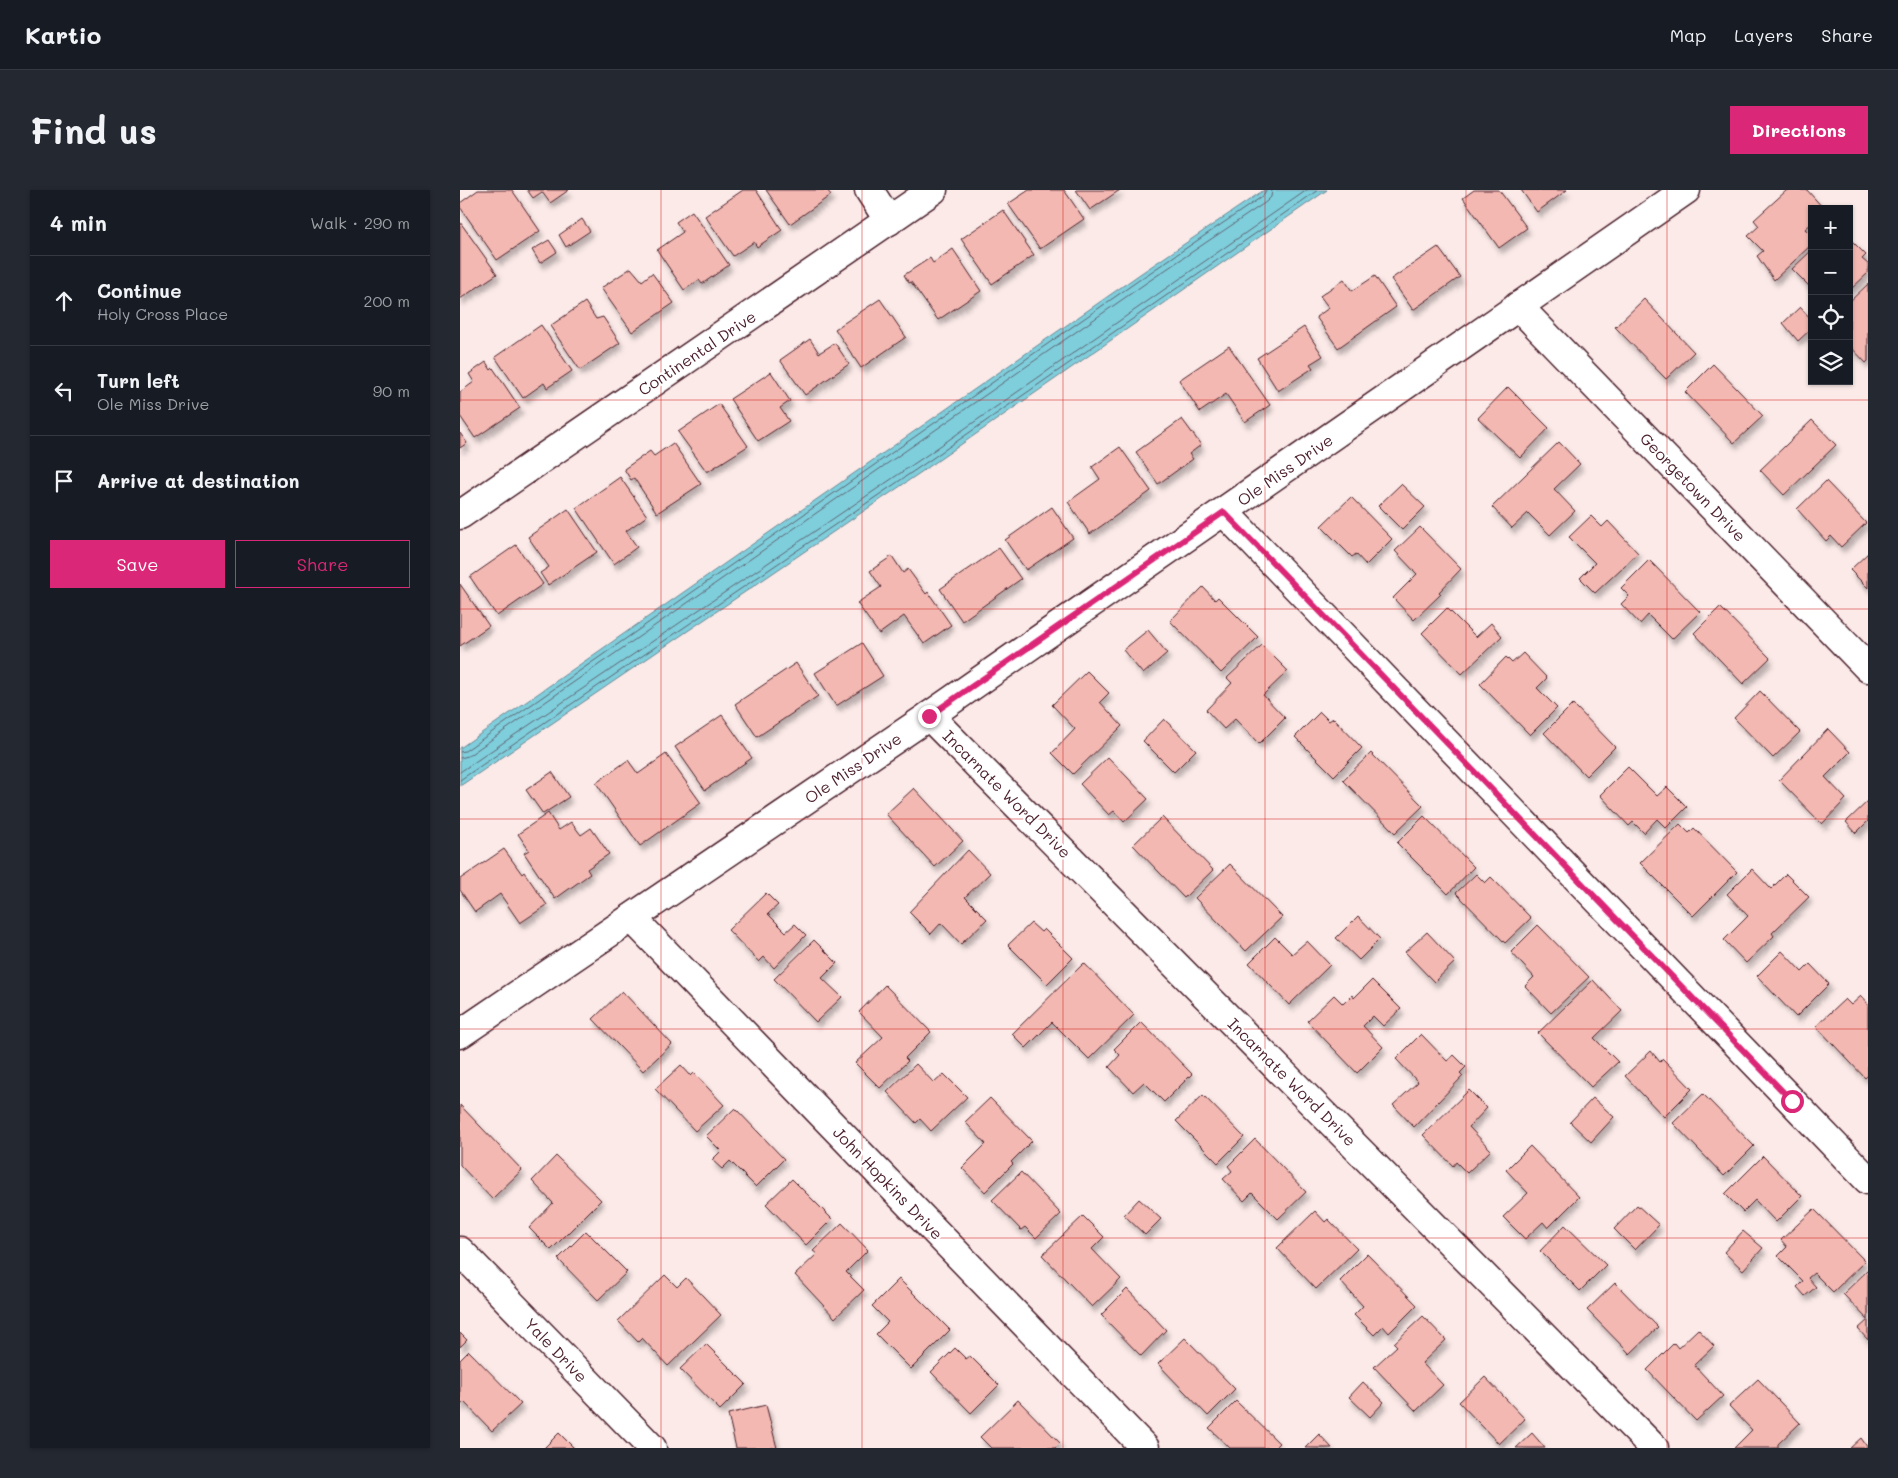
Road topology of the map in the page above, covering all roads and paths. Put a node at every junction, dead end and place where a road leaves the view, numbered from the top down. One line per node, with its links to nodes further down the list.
1 (869, 190): 4 (street)
2 (933, 190): 4 (street, Continental Drive)
3 (1686, 190): 5 (street, Ole Miss Drive)
4 (889, 221): 7 (street, Continental Drive)
5 (1518, 306): 6 (street, Ole Miss Drive); 8 (street, Georgetown Drive)
6 (1224, 512): 9 (street, Ole Miss Drive); 12 (street)
7 (460, 516)
8 (1868, 668)
9 (929, 716): 10 (street, Ole Miss Drive); 16 (street, Incarnate Word Drive)
10 (632, 918): 11 (street, Ole Miss Drive); 15 (street, John Hopkins Drive)
11 (460, 1034)
12 (1868, 1180)
13 (460, 1251): 14 (street, Yale Drive)
14 (652, 1448)
15 (1145, 1448)
16 (1654, 1448)

